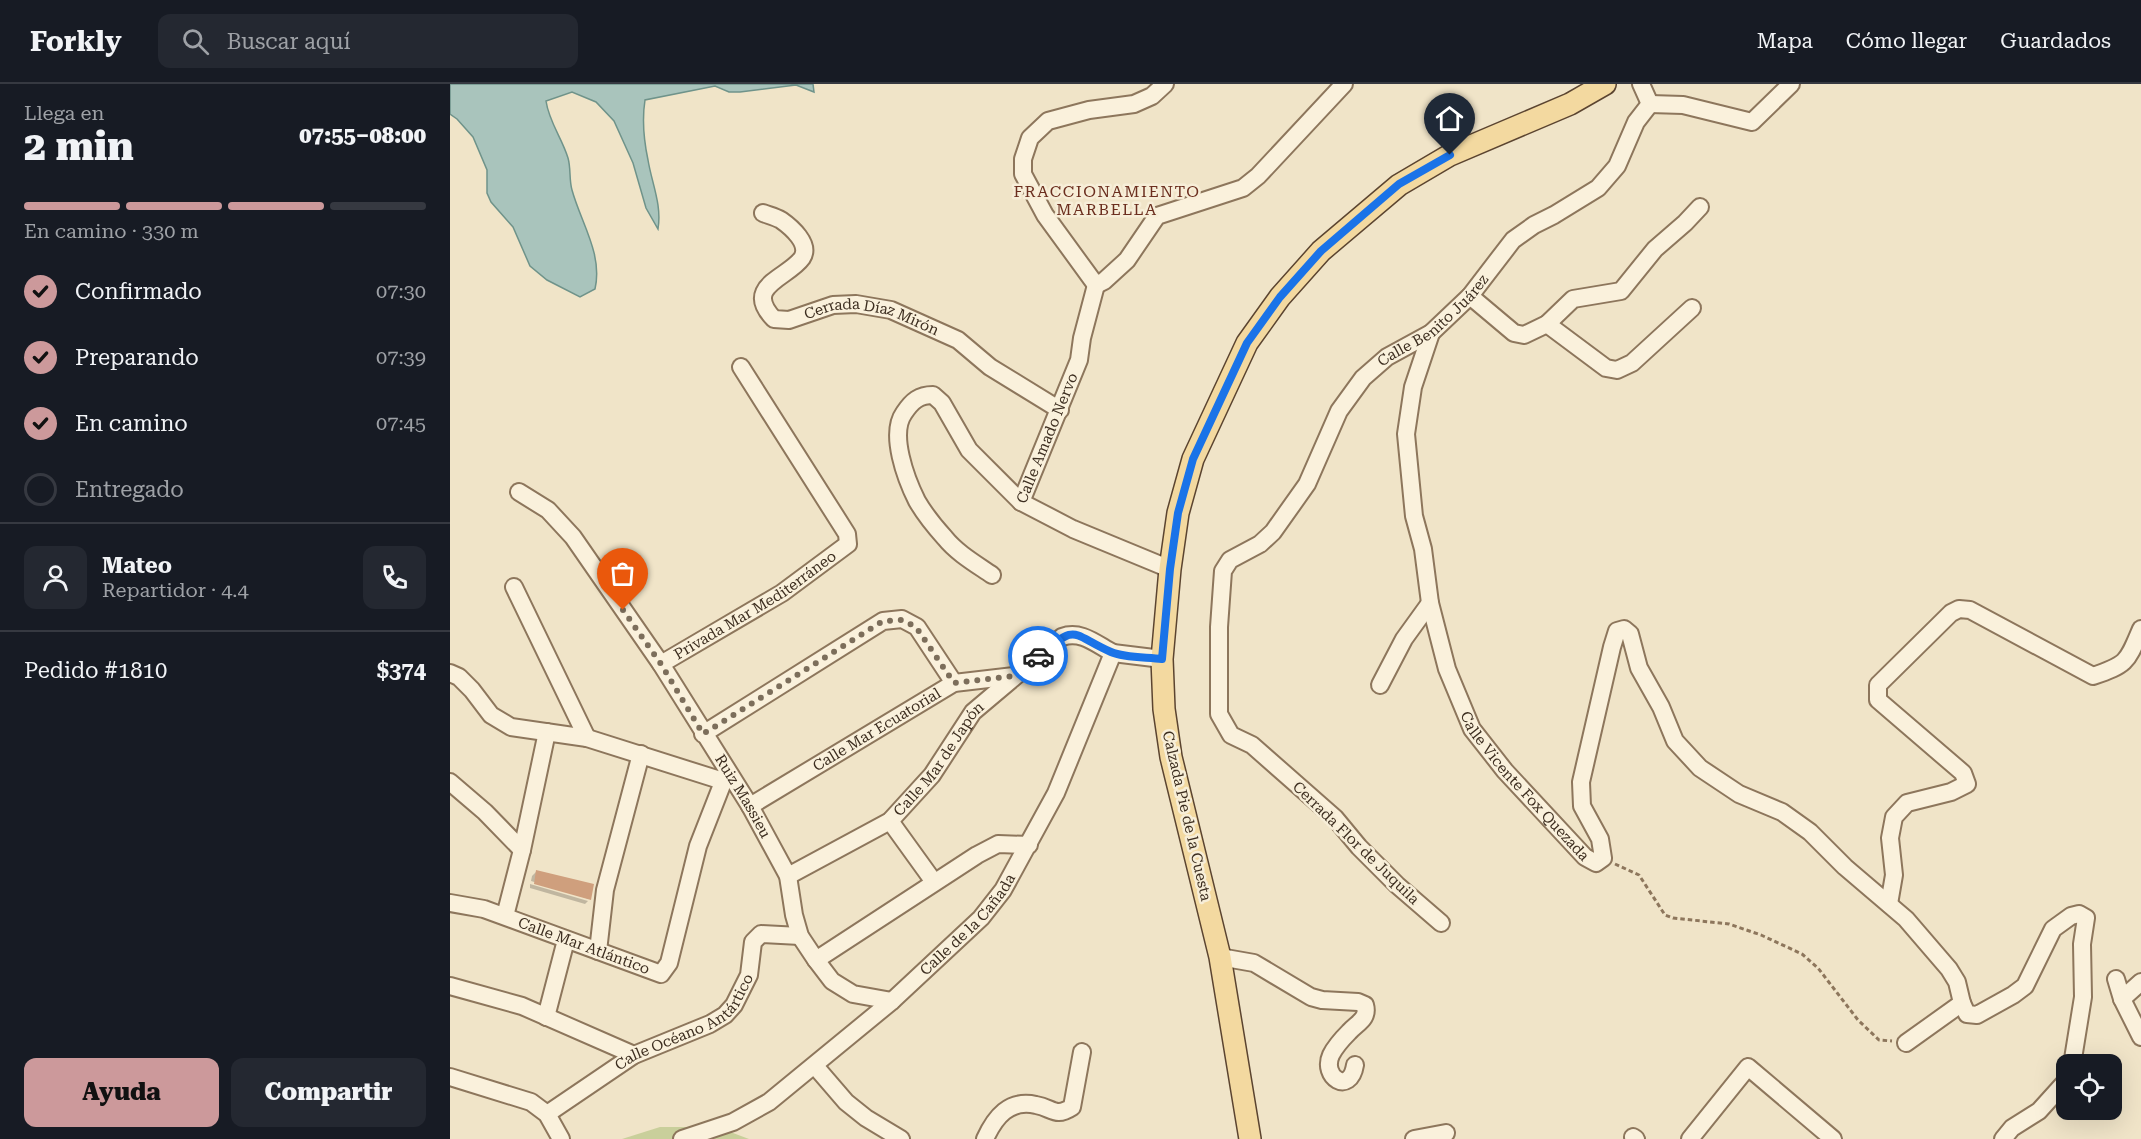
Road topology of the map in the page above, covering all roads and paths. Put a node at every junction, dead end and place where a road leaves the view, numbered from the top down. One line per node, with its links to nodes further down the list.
1 (1165, 84): 9 (street)
2 (1344, 84): 9 (street)
3 (1605, 84): 18 (main road, Calzada Pie de la Cuesta)
4 (1641, 84): 6 (street)
5 (1791, 84): 6 (street)
6 (1650, 104): 10 (street, Calle Benito Juárez)
7 (1700, 207): 12 (street)
8 (763, 213): 15 (street, Cerrada Díaz Mirón)
9 (1096, 285): 15 (street, Calle Amado Nervo)
10 (1470, 296): 12 (street); 13 (street, Calle Benito Juárez)
11 (1692, 308): 12 (street)
12 (1547, 324)
13 (1431, 333): 19 (street, Calle Benito Juárez); 22 (street, Calle Vicente Fox Quezada)
14 (741, 368): 26 (street, Privada Mar Mediterráneo)
15 (1060, 410): 17 (street, Calle Amado Nervo)
16 (519, 492): 26 (street, Ruiz Massieu)
17 (1021, 502): 18 (street, Calle Amado Nervo); 20 (street)
18 (1170, 569): 25 (main road, Calzada Pie de la Cuesta)
19 (1223, 571): 47 (street, Cerrada Flor de Juquila)
20 (992, 575)
21 (514, 587): 33 (street)
22 (1430, 603): 30 (street); 41 (street, Calle Vicente Fox Quezada)
23 (2141, 629): 45 (street)
24 (1113, 653): 25 (street); 28 (street, Calle Mar de Japón); 39 (street, Calle de la Cañada)
25 (1162, 659): 51 (main road, Calzada Pie de la Cuesta)
26 (661, 664): 32 (street, Ruiz Massieu)
27 (450, 673): 31 (street)
28 (1014, 676): 29 (street, Calle Mar Ecuatorial); 38 (street, Calle Mar de Japón)
29 (954, 683): 32 (street); 37 (street, Calle Mar Ecuatorial)
30 (1380, 685)
31 (547, 732): 33 (street); 40 (street)
32 (703, 734): 35 (street, Ruiz Massieu)
33 (587, 738): 34 (street)
34 (640, 754): 35 (street); 50 (street)
35 (725, 776): 37 (street, Ruiz Massieu); 50 (street, Calle Mar Atlántico)
36 (450, 782): 40 (street)
37 (750, 806): 42 (street, Ruiz Massieu)
38 (890, 821): 42 (street, Calle Mar de Japón); 43 (street)
39 (1029, 845): 43 (street); 58 (street, Calle de la Cañada)
40 (522, 850): 46 (street)
41 (1603, 858): 45 (street); 61 (path, Calle Vicente Fox Quezada)
42 (788, 876): 48 (street, Ruiz Massieu)
43 (934, 882): 52 (street)
44 (450, 903): 46 (street, Calle Mar Atlántico)
45 (1889, 904): 56 (street)
46 (505, 916): 49 (street, Calle Mar Atlántico)
47 (1441, 923)
48 (800, 936): 52 (street, Ruiz Massieu); 64 (street, Calle Océano Antártico)
49 (566, 940): 50 (street, Calle Mar Atlántico); 59 (street)
50 (598, 951)
51 (1220, 957): 66 (street); 75 (main road, Calzada Pie de la Cuesta)
52 (816, 960): 58 (street, Ruiz Massieu)
53 (2116, 979): 57 (street)
54 (2141, 982): 57 (street)
55 (450, 986): 59 (street)
56 (1962, 999): 61 (street); 63 (street)
57 (2122, 999): 60 (street)
58 (892, 1001): 65 (street, Calle de la Cañada)
59 (546, 1017): 64 (street)
60 (2141, 1037)
61 (1906, 1043)
62 (1082, 1052): 74 (street)
63 (2074, 1054)
64 (634, 1055): 69 (street, Calle Océano Antártico)
65 (815, 1065): 72 (street, Calle de la Cañada); 73 (street)
66 (1356, 1065)
67 (450, 1077): 69 (street)
68 (2056, 1093): 79 (street)
69 (548, 1114): 71 (street)
70 (1446, 1133): 76 (street)
71 (561, 1139)
72 (682, 1139)
73 (901, 1139)
74 (985, 1139)
75 (1250, 1139)
76 (1414, 1139)
77 (1690, 1139): 78 (street)
78 (1833, 1139)
79 (2003, 1139)

